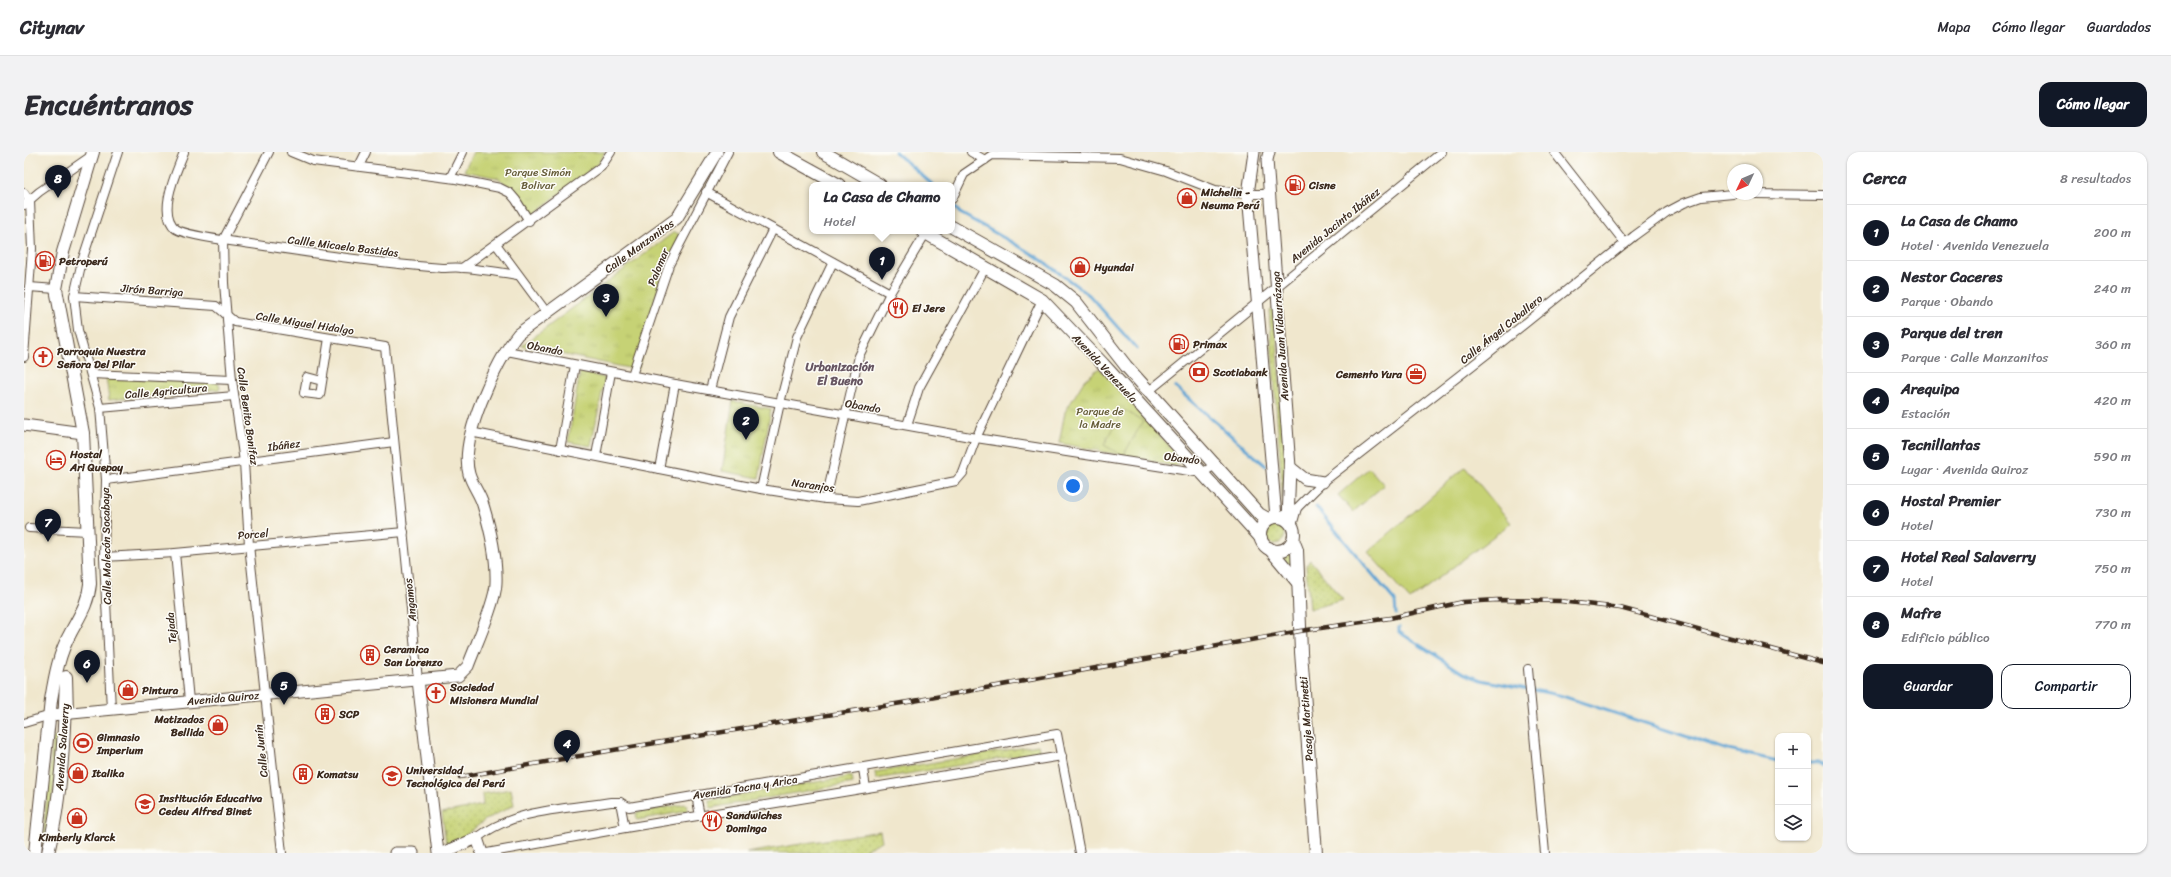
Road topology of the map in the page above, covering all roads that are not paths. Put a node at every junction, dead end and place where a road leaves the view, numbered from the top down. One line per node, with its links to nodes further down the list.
1 (118, 152): 50 (street, Calle Malecón Socabaya)
2 (184, 152): 39 (street, Callle Micaela Bastidas)
3 (269, 152): 39 (street, Calle Benito Bonifaz)
4 (291, 152): 21 (street)
5 (366, 152): 21 (street)
6 (464, 152): 22 (street)
7 (611, 152): 34 (street)
8 (717, 152): 53 (street, Calle Manzanitos)
9 (728, 152): 25 (street, Palomar)
10 (779, 152): 23 (main road)
11 (823, 152): 24 (main road)
12 (971, 152): 20 (street)
13 (1254, 152): 28 (street, Avenida Juan Vidaurrázaga)
14 (1269, 152): 29 (street, Avenida Juan Vidaurrázaga)
15 (1442, 152): 47 (street, Avenida Jacinto Ibáñez)
16 (1554, 152): 40 (street)
17 (1048, 154): 18 (street); 20 (street)
18 (1127, 156): 28 (street)
19 (90, 158): 33 (street); 48 (main road)
20 (985, 160): 26 (street)
21 (359, 166): 22 (street)
22 (450, 178): 34 (street)
23 (834, 182)
24 (875, 182)
25 (706, 192): 35 (street); 64 (street, Palomar)
26 (955, 192)
27 (24, 193): 33 (street)
28 (1248, 194): 29 (street); 52 (street, Avenida Juan Vidaurrázaga)
29 (1269, 194): 47 (street, Avenida Juan Vidaurrázaga)
30 (1763, 194): 31 (street)
31 (1823, 194)
32 (1727, 195): 40 (street, Calle Ángel Caballero)
33 (27, 203): 46 (street)
34 (529, 220): 41 (street)
35 (773, 229): 42 (street); 68 (street)
36 (955, 229): 69 (main road, Avenida Venezuela)
37 (924, 234): 49 (street)
38 (928, 234): 44 (main road, Avenida Venezuela)
39 (223, 240): 43 (street, Callle Micaela Bastidas); 54 (street, Calle Benito Bonifaz)
40 (1625, 243): 88 (street, Calle Ángel Caballero)
41 (496, 244): 43 (street); 45 (street)
42 (833, 262): 49 (street); 71 (street)
43 (462, 268): 45 (street, Callle Micaela Bastidas)
44 (985, 268): 51 (main road, Avenida Venezuela); 75 (street)
45 (517, 274): 53 (street)
46 (29, 287): 48 (street); 60 (street)
47 (1276, 287): 52 (street, Avenida Jacinto Ibáñez); 56 (street, Avenida Juan Vidaurrázaga)
48 (56, 288): 77 (main road, Avenida Salaverry)
49 (890, 293): 73 (street)
50 (74, 296): 54 (street, Jirón Barriga); 63 (street, Calle Malecón Socabaya)
51 (1042, 300): 78 (street, Naranjos); 86 (main road, Avenida Venezuela)
52 (1258, 302): 58 (street, Avenida Juan Vidaurrázaga); 69 (street, Avenida Jacinto Ibáñez)
53 (547, 313): 59 (street, Calle Manzanitos)
54 (225, 314): 55 (street, Calle Miguel Hidalgo); 65 (street, Calle Benito Bonifaz)
55 (329, 338): 57 (street, Calle Miguel Hidalgo); 66 (street)
56 (1281, 345): 58 (street); 84 (street, Avenida Juan Vidaurrázaga)
57 (385, 347): 79 (street, Angamos)
58 (1262, 347): 91 (street, Avenida Juan Vidaurrázaga)
59 (507, 351): 61 (street, Obando); 76 (street, Calle Manzanitos)
60 (24, 357)
61 (575, 365): 62 (street, Obando); 80 (street)
62 (611, 372): 64 (street, Obando); 81 (street)
63 (91, 374): 65 (street, Calle Agricultura); 72 (street, Calle Malecón Socabaya)
64 (632, 375): 67 (street, Obando)
65 (232, 380): 70 (street, Calle Benito Bonifaz)
66 (322, 381)
67 (675, 384): 68 (street, Obando); 85 (street)
68 (710, 390): 71 (street, Obando)
69 (1149, 391): 83 (main road, Avenida Venezuela)
70 (234, 396): 72 (street, Calle Agricultura); 82 (street, Calle Benito Bonifaz)
71 (780, 403): 73 (street, Obando); 89 (street)
72 (100, 408): 87 (street, Calle Malecón Socabaya)
73 (844, 414): 75 (street, Obando); 90 (street)
74 (24, 425): 77 (street)
75 (907, 425): 78 (street, Obando)
76 (470, 432): 80 (street, Naranjos); 105 (street, Calle Manzanitos)
77 (83, 433): 93 (main road, Avenida Salaverry)
78 (976, 438): 86 (street, Obando); 90 (street, Naranjos)
79 (394, 442): 82 (street, Ibáñez); 94 (street, Angamos)
80 (560, 450): 81 (street, Naranjos)
81 (596, 456): 85 (street, Naranjos)
82 (244, 462): 87 (street, Ibáñez); 97 (street, Calle Benito Bonifaz)
83 (1215, 465): 86 (street, Obando); 91 (main road, Avenida Venezuela)
84 (1290, 467): 88 (street); 91 (street, Avenida Juan Vidaurrázaga)
85 (659, 469): 89 (street, Naranjos)
86 (1202, 473): 95 (main road, Avenida Venezuela)
87 (106, 480): 100 (street, Calle Malecón Socabaya)
88 (1323, 482): 91 (street, Calle Ángel Caballero)
89 (760, 489): 90 (street, Naranjos)
90 (826, 499)
91 (1284, 517): 95 (main road); 96 (main road)
92 (29, 528): 93 (street)
93 (87, 531): 102 (main road, Avenida Salaverry)
94 (404, 532): 97 (street, Porcel); 105 (street, Angamos)
95 (1261, 538): 98 (main road)
96 (1293, 540): 98 (main road); 101 (main road, Pasaje Martinetti)
97 (249, 545): 99 (street, Porcel); 106 (street, Calle Benito Bonifaz)
98 (1269, 548): 101 (main road)
99 (175, 553): 100 (street, Porcel); 107 (street, Tejada)
100 (104, 557): 108 (street, Calle Malecón Socabaya)
101 (1299, 584): 130 (main road, Pasaje Martinetti)
102 (65, 647): 104 (main road); 110 (main road, Avenida Salaverry)
103 (1528, 669): 131 (street)
104 (66, 677): 109 (main road); 121 (main road, Avenida Salaverry)
105 (418, 680): 106 (street, Avenida Quiroz); 125 (street, Angamos)
106 (267, 694): 107 (street, Avenida Quiroz); 122 (street, Calle Junín)
107 (189, 701): 108 (street, Avenida Quiroz)
108 (111, 710): 109 (street, Avenida Quiroz)
109 (67, 714): 110 (street, Avenida Quiroz)
110 (51, 715): 111 (street); 120 (main road, Avenida Salaverry)
111 (24, 723)
112 (1062, 756): 113 (street, Avenida Tacna y Arica); 114 (street, Avenida Tacna y Arica); 129 (street)
113 (863, 768): 114 (street); 115 (street, Avenida Tacna y Arica)
114 (866, 788): 117 (street, Avenida Tacna y Arica)
115 (696, 795): 116 (street, Avenida Tacna y Arica); 117 (street)
116 (620, 802): 118 (street); 119 (street, Avenida Tacna y Arica)
117 (700, 816): 118 (street, Avenida Tacna y Arica)
118 (625, 828): 128 (street, Avenida Tacna y Arica)
119 (477, 838): 126 (street, Avenida Tacna y Arica); 127 (street)
120 (35, 853)
121 (48, 853)
122 (282, 853)
123 (395, 853): 124 (street)
124 (413, 853)
125 (438, 853)
126 (442, 853)
127 (482, 853)
128 (486, 853)
129 (1080, 853)
130 (1316, 853)
131 (1546, 853)

